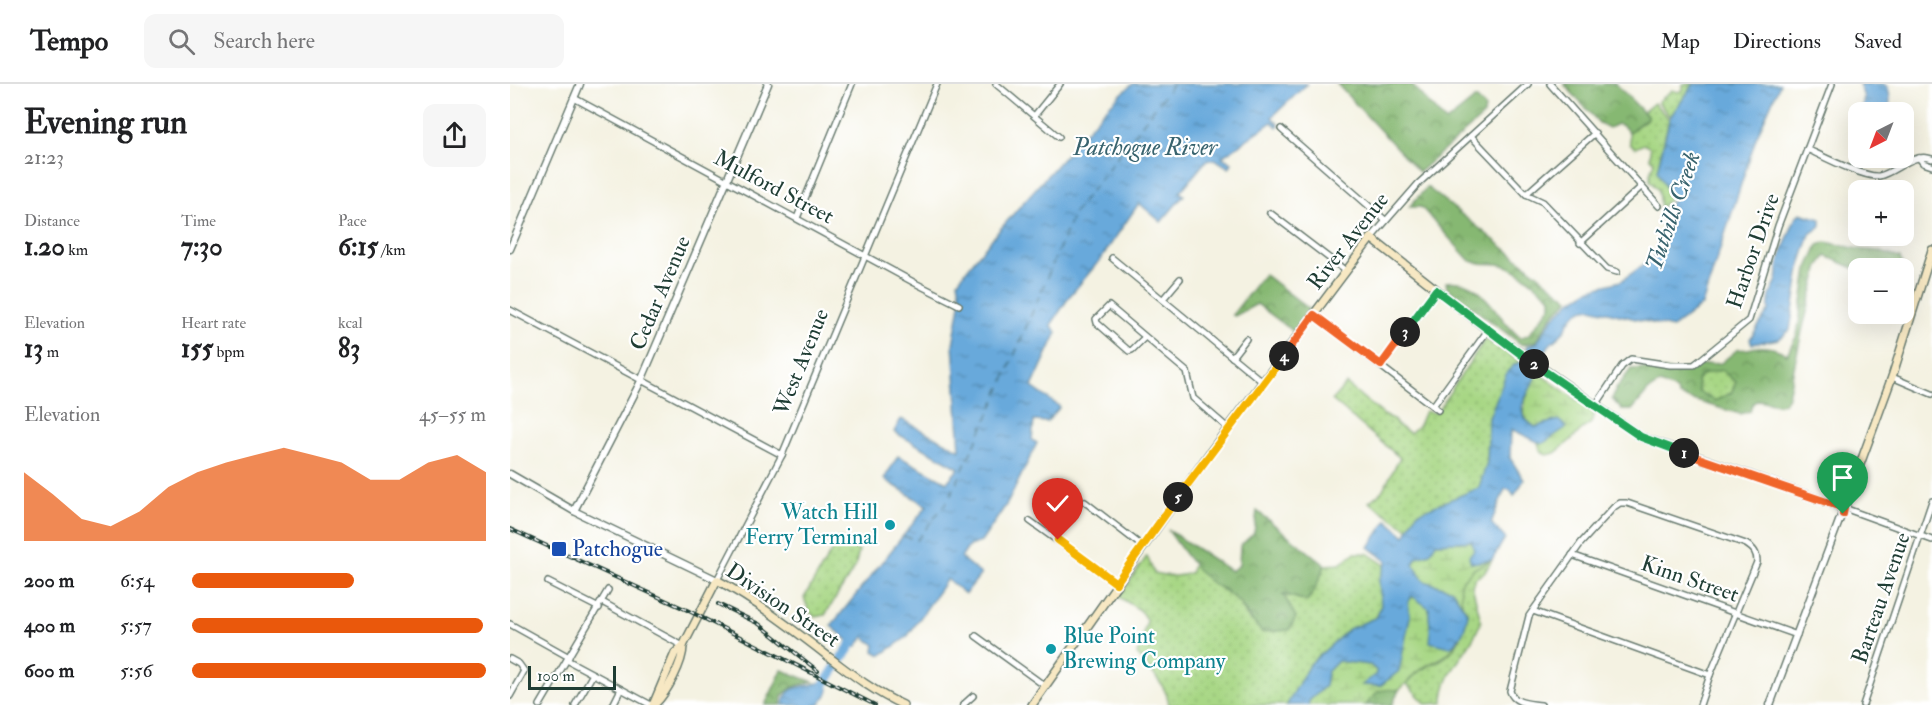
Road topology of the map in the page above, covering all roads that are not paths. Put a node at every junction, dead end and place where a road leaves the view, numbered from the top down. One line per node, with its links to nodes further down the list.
1 (580, 84): 10 (street)
2 (768, 84): 20 (street, Cedar Avenue)
3 (852, 84): 25 (street)
4 (937, 84): 32 (street, West Avenue)
5 (996, 84): 11 (street)
6 (1060, 84): 11 (street)
7 (1528, 84): 14 (street, River Avenue)
8 (1550, 84): 13 (street)
9 (1832, 84): 16 (street, Harbor Drive)
10 (574, 98): 20 (street, Mulford Street); 27 (street)
11 (1035, 115): 15 (street)
12 (1281, 129): 26 (street)
13 (1595, 133): 21 (street); 22 (street)
14 (1471, 136): 22 (street); 26 (street, River Avenue)
15 (1059, 137)
16 (1807, 149): 17 (street); 51 (street, Harbor Drive)
17 (1919, 158): 18 (street); 19 (street)
18 (1932, 159)
19 (1932, 165)
20 (728, 181): 25 (street, Mulford Street); 48 (street, Cedar Avenue)
21 (1641, 187): 23 (street); 29 (street)
22 (1526, 194): 29 (street)
23 (1659, 206)
24 (1270, 213): 34 (street)
25 (797, 218): 32 (street, Mulford Street)
26 (1385, 220): 28 (street, River Avenue)
27 (513, 236): 30 (street)
28 (1371, 238): 34 (main road, River Avenue); 37 (main road)
29 (1581, 243): 35 (street)
30 (510, 249)
31 (1932, 250): 47 (main road)
32 (865, 254): 39 (street, Mulford Street); 53 (street, West Avenue)
33 (1112, 258): 38 (street)
34 (1346, 271): 41 (main road, River Avenue)
35 (1617, 272)
36 (1180, 279): 38 (street)
37 (1436, 290): 42 (main road); 46 (street)
38 (1163, 299): 45 (street)
39 (959, 305)
40 (510, 310): 48 (street)
41 (1314, 315): 46 (street); 49 (main road, River Avenue)
42 (1488, 330): 46 (street); 51 (main road)
43 (1145, 337): 43 (street); 52 (street)
44 (1246, 339): 45 (street)
45 (1232, 357): 49 (street)
46 (1381, 365)
47 (1892, 377): 50 (street); 57 (main road)
48 (641, 381): 53 (street); 58 (street, Cedar Avenue)
49 (1264, 383): 52 (main road, River Avenue)
50 (1932, 394)
51 (1596, 405): 57 (main road)
52 (1229, 429): 62 (main road, River Avenue)
53 (782, 456): 64 (street, West Avenue)
54 (510, 474): 58 (street, Division Street)
55 (1932, 501): 60 (street, Barteau Avenue)
56 (1085, 502): 62 (street)
57 (1844, 508): 60 (street); 72 (street)
58 (574, 511): 64 (street, Division Street)
59 (1030, 521): 66 (street)
60 (1919, 536): 61 (street); 93 (street, Barteau Avenue)
61 (1932, 540)
62 (1142, 546): 66 (main road, River Avenue)
63 (1572, 555): 69 (street); 70 (street, Kinn Street); 70 (street)
64 (717, 580): 74 (main road, West Avenue); 87 (main road, Division Street)
65 (548, 582): 68 (street)
66 (1116, 583): 79 (main road, River Avenue)
67 (608, 590): 68 (street)
68 (600, 605): 74 (street); 76 (street)
69 (1533, 611): 78 (street); 90 (street)
70 (1735, 613): 72 (street, Kinn Street); 78 (street)
71 (510, 624): 76 (street)
72 (1797, 635): 92 (street)
73 (976, 636): 79 (street)
74 (683, 646): 86 (main road, West Avenue)
75 (510, 659): 81 (street)
76 (568, 659): 77 (street); 83 (street)
77 (593, 674): 80 (street); 84 (street)
78 (1710, 675): 91 (street)
79 (1045, 686): 89 (main road, River Avenue)
80 (621, 689): 85 (street); 86 (street)
81 (510, 694)
82 (973, 696): 88 (street)
83 (540, 705)
84 (575, 705)
85 (613, 705)
86 (652, 705)
87 (903, 705)
88 (963, 705)
89 (1032, 705)
90 (1541, 705)
91 (1700, 705)
92 (1770, 705)
93 (1863, 705)

